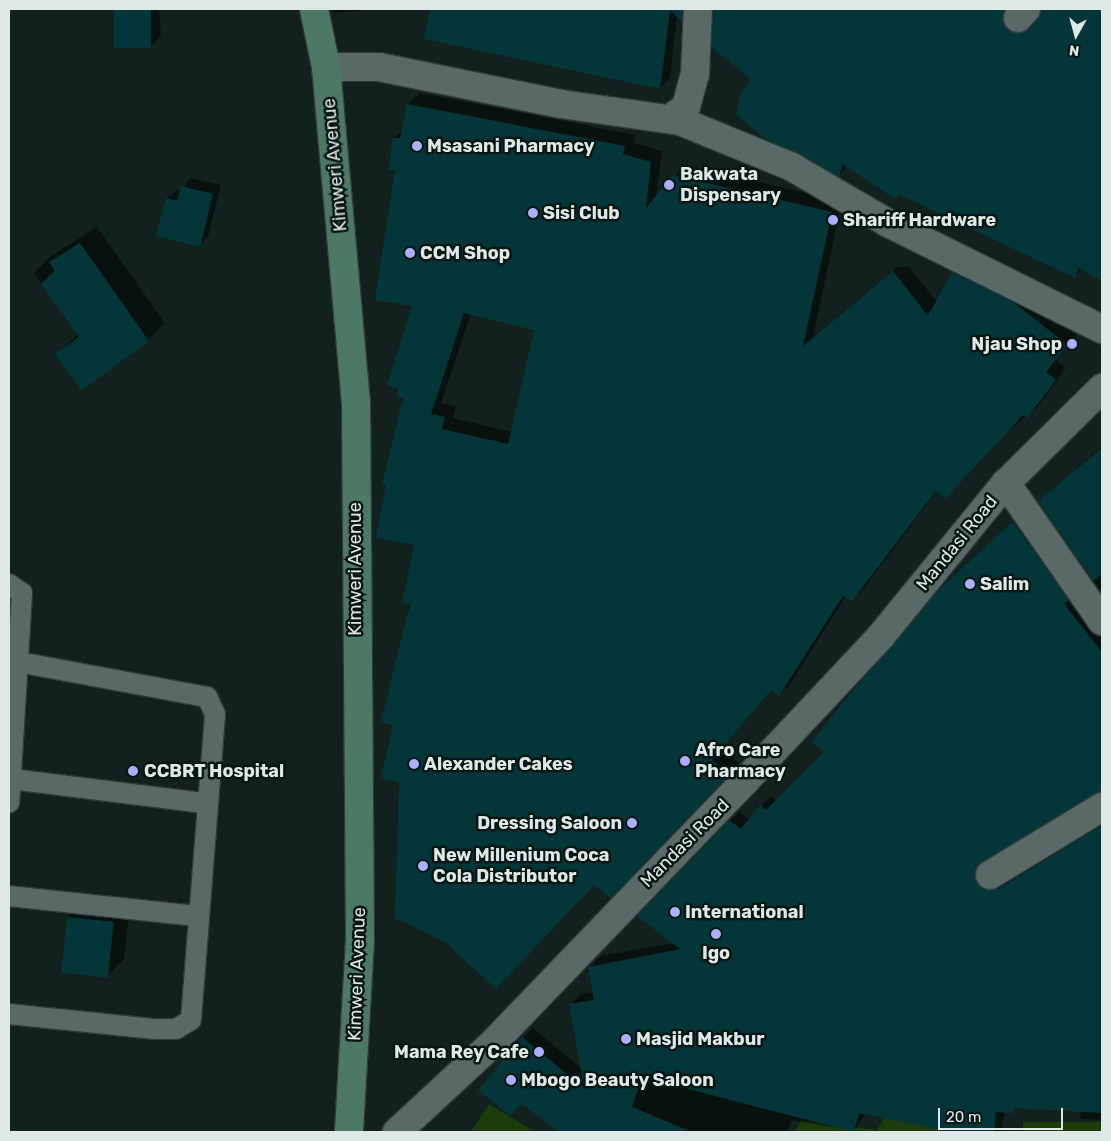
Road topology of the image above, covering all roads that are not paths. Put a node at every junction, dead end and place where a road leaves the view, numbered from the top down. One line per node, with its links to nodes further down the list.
1 (314, 9): 3 (street, Kimweri Avenue)
2 (698, 9): 4 (street)
3 (326, 67): 4 (street); 19 (street, Kimweri Avenue)
4 (680, 121): 5 (street)
5 (1102, 329)
6 (1102, 388): 7 (street, Mandasi Road)
7 (1006, 483): 9 (street); 20 (street, Mandasi Road)
8 (9, 584): 10 (lane)
9 (1102, 621)
10 (18, 662): 11 (lane); 13 (lane)
11 (11, 779): 12 (lane); 13 (lane)
12 (9, 803)
13 (205, 803): 17 (lane)
14 (1102, 807): 15 (street)
15 (990, 876)
16 (9, 896): 17 (lane)
17 (196, 916): 18 (lane)
18 (9, 1014)
19 (349, 1132)
20 (397, 1132)

